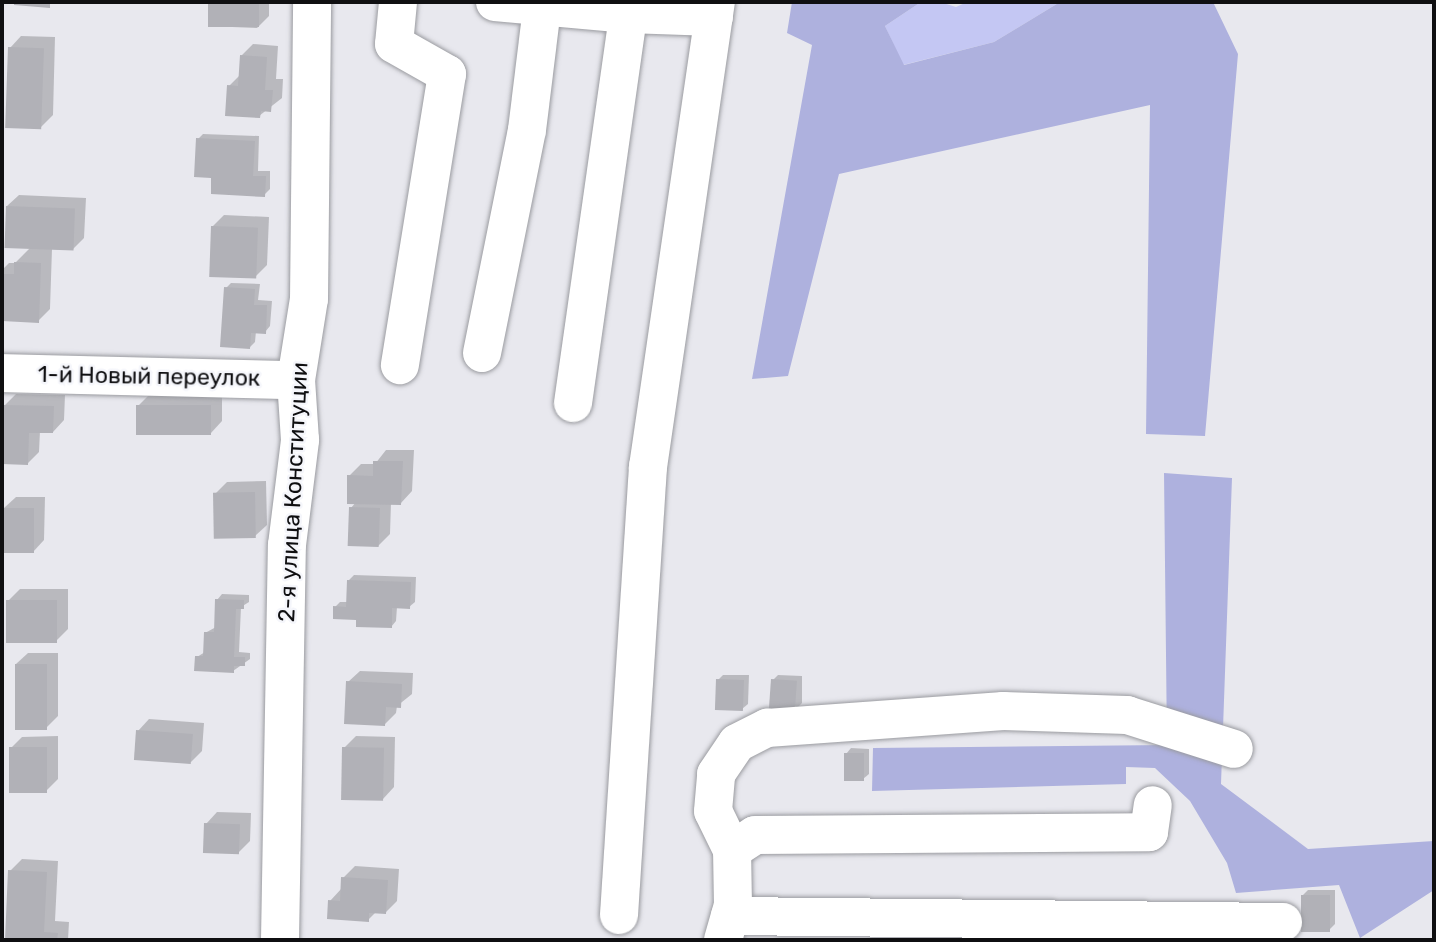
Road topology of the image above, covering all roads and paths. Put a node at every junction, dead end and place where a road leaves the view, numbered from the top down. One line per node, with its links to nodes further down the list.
1 (312, 2): 10 (street, 2-я улица Конституции)
2 (398, 2): 8 (street)
3 (495, 2): 4 (street)
4 (542, 8): 5 (street); 7 (street)
5 (629, 8): 6 (street); 11 (street)
6 (715, 9): 15 (street)
7 (482, 353)
8 (400, 365)
9 (2, 373): 10 (street, 1-й Новый переулок)
10 (296, 380): 18 (street, 2-я улица Конституции)
11 (573, 403)
12 (1234, 748): 14 (street)
13 (1153, 805): 14 (street)
14 (732, 850): 17 (street)
15 (619, 915)
16 (1283, 922): 17 (street)
17 (727, 928)
18 (280, 940)

